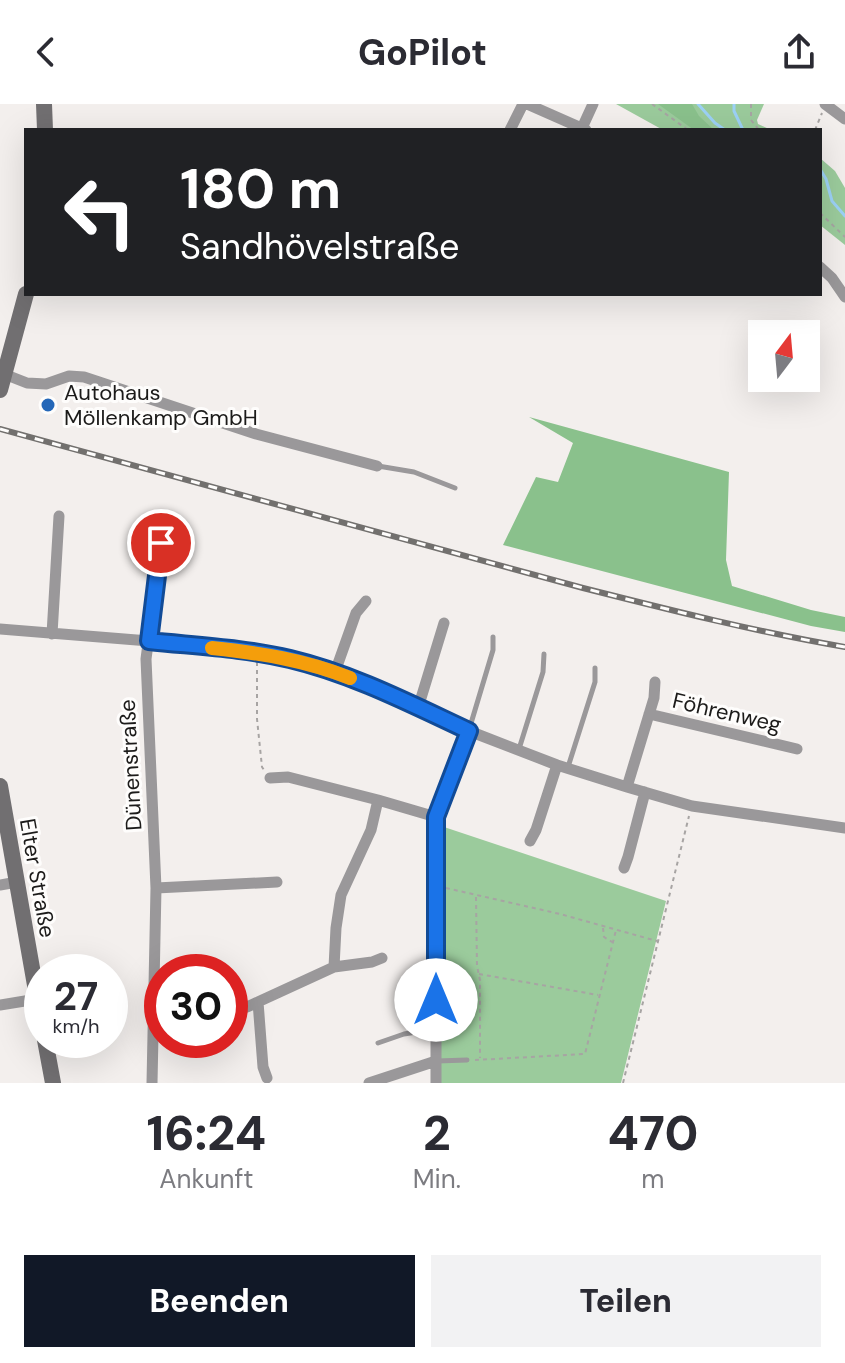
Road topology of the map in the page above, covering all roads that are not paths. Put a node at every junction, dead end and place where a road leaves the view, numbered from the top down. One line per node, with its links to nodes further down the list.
1 (44, 104): 6 (main road)
2 (525, 104): 7 (street); 8 (street)
3 (593, 104): 9 (street)
4 (825, 104): 5 (street)
5 (845, 119)
6 (45, 128)
7 (511, 128)
8 (582, 128)
9 (584, 128)
10 (822, 269): 12 (street)
11 (25, 296): 13 (main road)
12 (845, 297)
13 (2, 382): 14 (street)
14 (377, 466): 15 (lane)
15 (455, 488)
16 (59, 516): 21 (street)
17 (161, 543): 23 (street, Dünenstraße)
18 (366, 601): 26 (street)
19 (444, 623): 28 (street)
20 (0, 629): 21 (street)
21 (52, 634): 23 (street)
22 (493, 637): 30 (lane)
23 (149, 641): 26 (street); 45 (street, Dünenstraße)
24 (544, 654): 32 (lane)
25 (595, 668): 33 (lane)
26 (335, 672): 28 (street)
27 (655, 682): 29 (street, Föhrenweg)
28 (418, 708): 30 (street)
29 (649, 714): 31 (street, Föhrenweg); 36 (street, Föhrenweg)
30 (469, 731): 32 (street); 39 (street)
31 (797, 749)
32 (519, 750): 33 (street)
33 (562, 767): 36 (street); 41 (street)
34 (270, 778): 38 (street)
35 (0, 786): 44 (main road, Elter Straße)
36 (627, 787): 37 (street)
37 (645, 792): 40 (street); 42 (street)
38 (378, 800): 39 (street); 49 (street)
39 (436, 817): 54 (street)
40 (845, 828)
41 (530, 841)
42 (624, 868)
43 (277, 882): 45 (street)
44 (8, 884): 46 (main road, Elter Straße)
45 (156, 888): 47 (street, Dünenstraße)
46 (26, 954)
47 (157, 954)
48 (382, 958): 49 (street)
49 (334, 967): 51 (street)
50 (24, 1001): 52 (street)
51 (258, 1002): 53 (street); 60 (street)
52 (0, 1005)
53 (248, 1007)
54 (436, 1029): 55 (lane); 59 (street)
55 (378, 1043)
56 (48, 1058): 61 (main road)
57 (154, 1058): 62 (street, Dünenstraße)
58 (467, 1060): 59 (lane)
59 (436, 1061): 63 (street); 64 (street)
60 (267, 1078)
61 (53, 1083)
62 (152, 1083)
63 (369, 1083)
64 (436, 1083)

